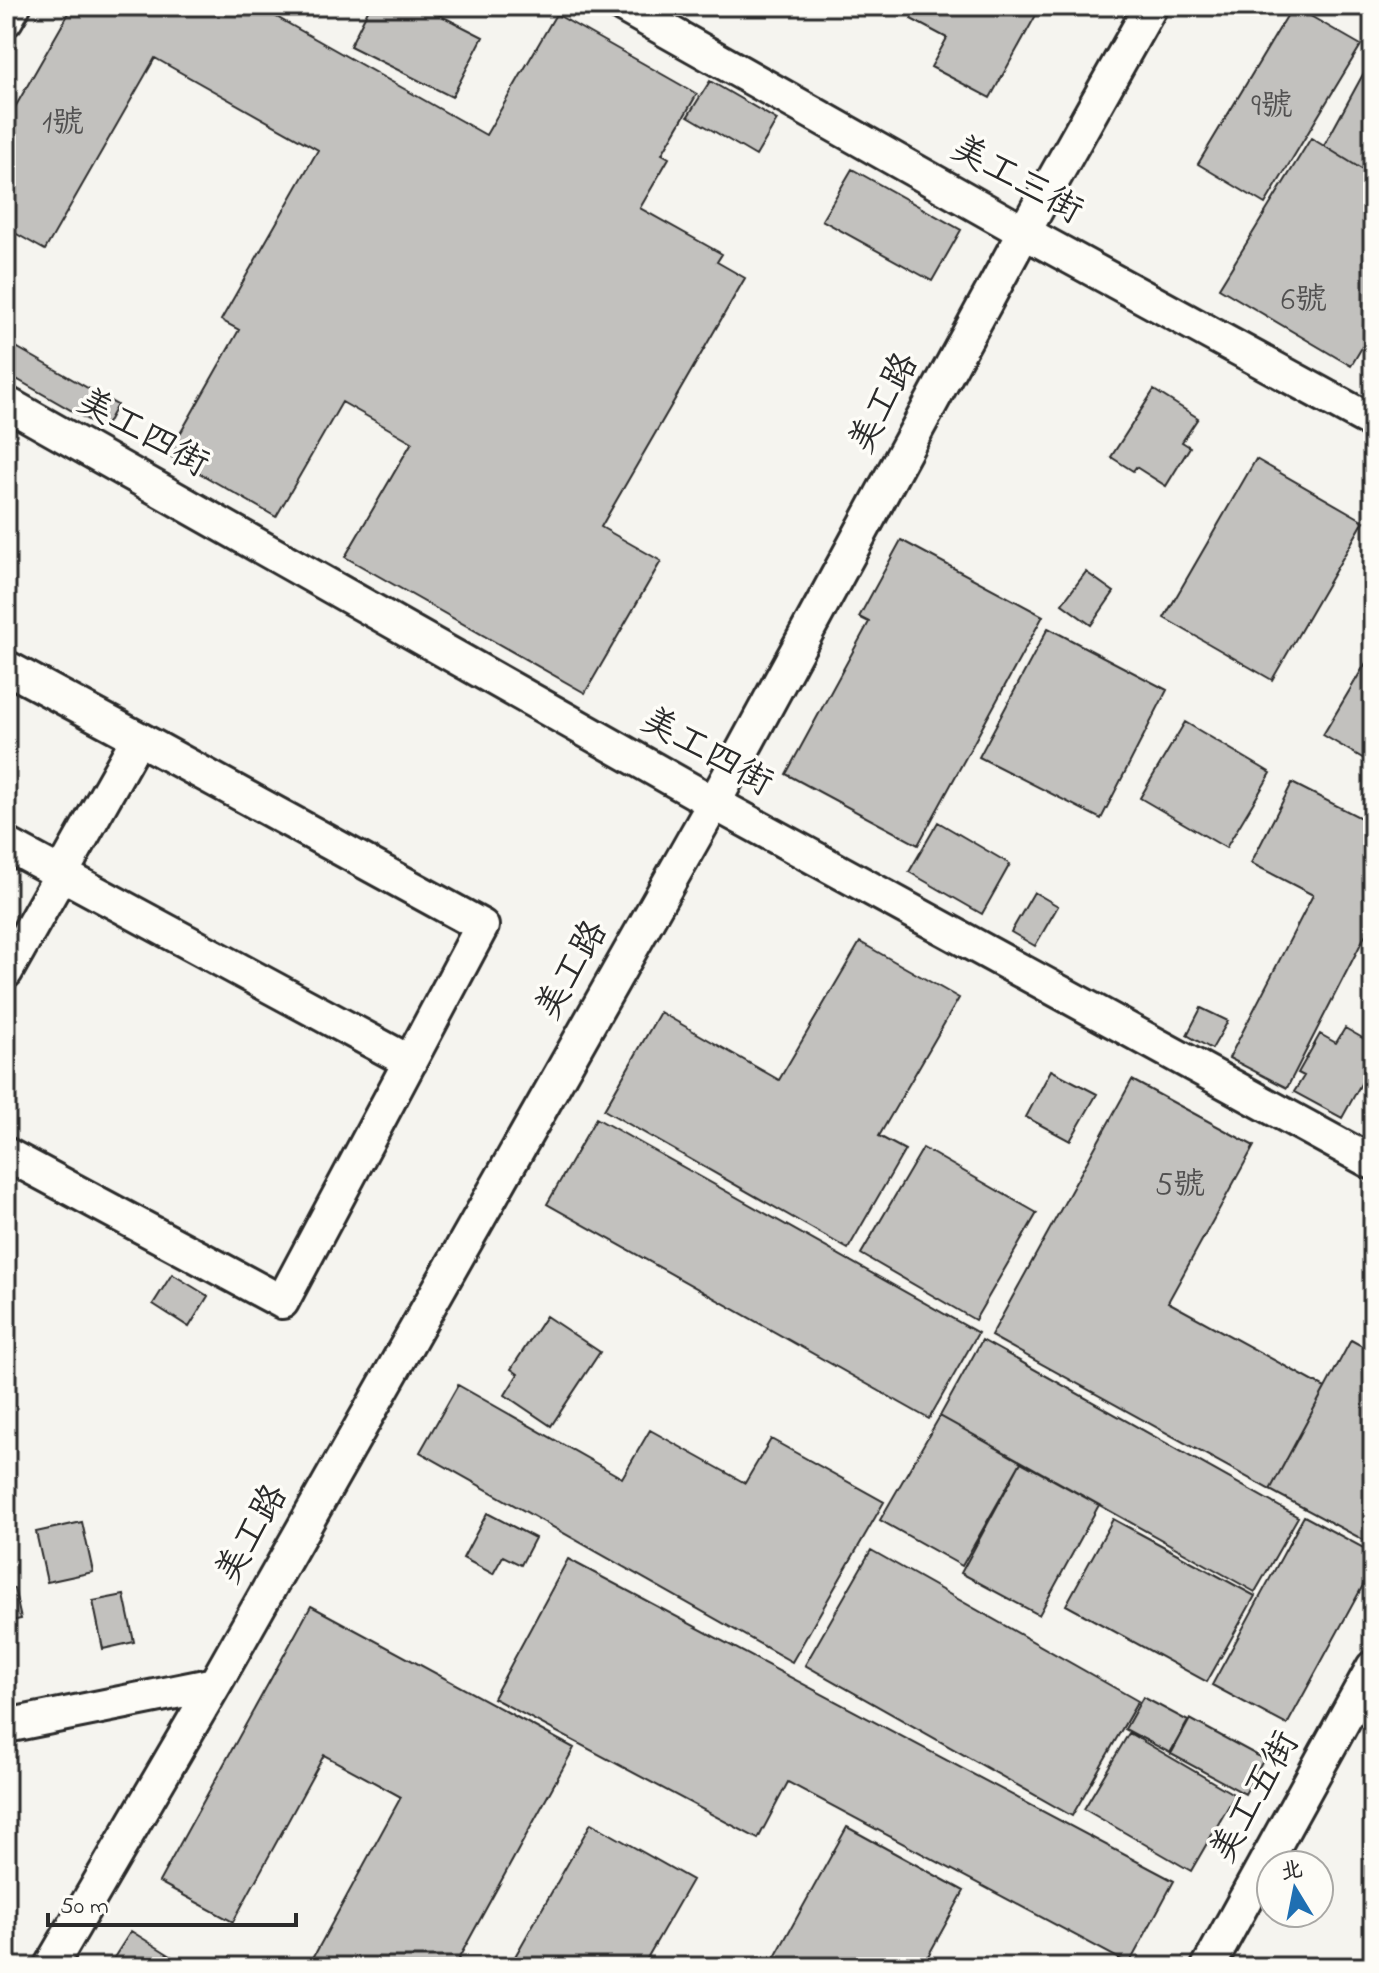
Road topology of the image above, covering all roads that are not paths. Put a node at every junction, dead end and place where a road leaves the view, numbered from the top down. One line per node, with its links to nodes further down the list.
1 (14, 6): 4 (street)
2 (623, 6): 5 (street, 美工三街)
3 (1151, 6): 5 (street, 美工路)
4 (6, 20)
5 (1024, 232): 7 (street, 美工三街); 10 (street, 美工路)
6 (6, 403): 10 (street, 美工四街)
7 (1373, 422)
8 (6, 667): 9 (street)
9 (138, 738): 12 (street); 14 (street)
10 (714, 803): 16 (street, 美工四街); 18 (street, 美工路)
11 (6, 844): 12 (street)
12 (62, 874): 13 (street); 14 (street)
13 (6, 972)
14 (410, 1062): 15 (street)
15 (6, 1154)
16 (1373, 1163)
17 (1373, 1667): 21 (street, 美工五街)
18 (215, 1684): 19 (street); 20 (street, 美工路)
19 (6, 1726)
20 (50, 1967)
21 (1208, 1967)

